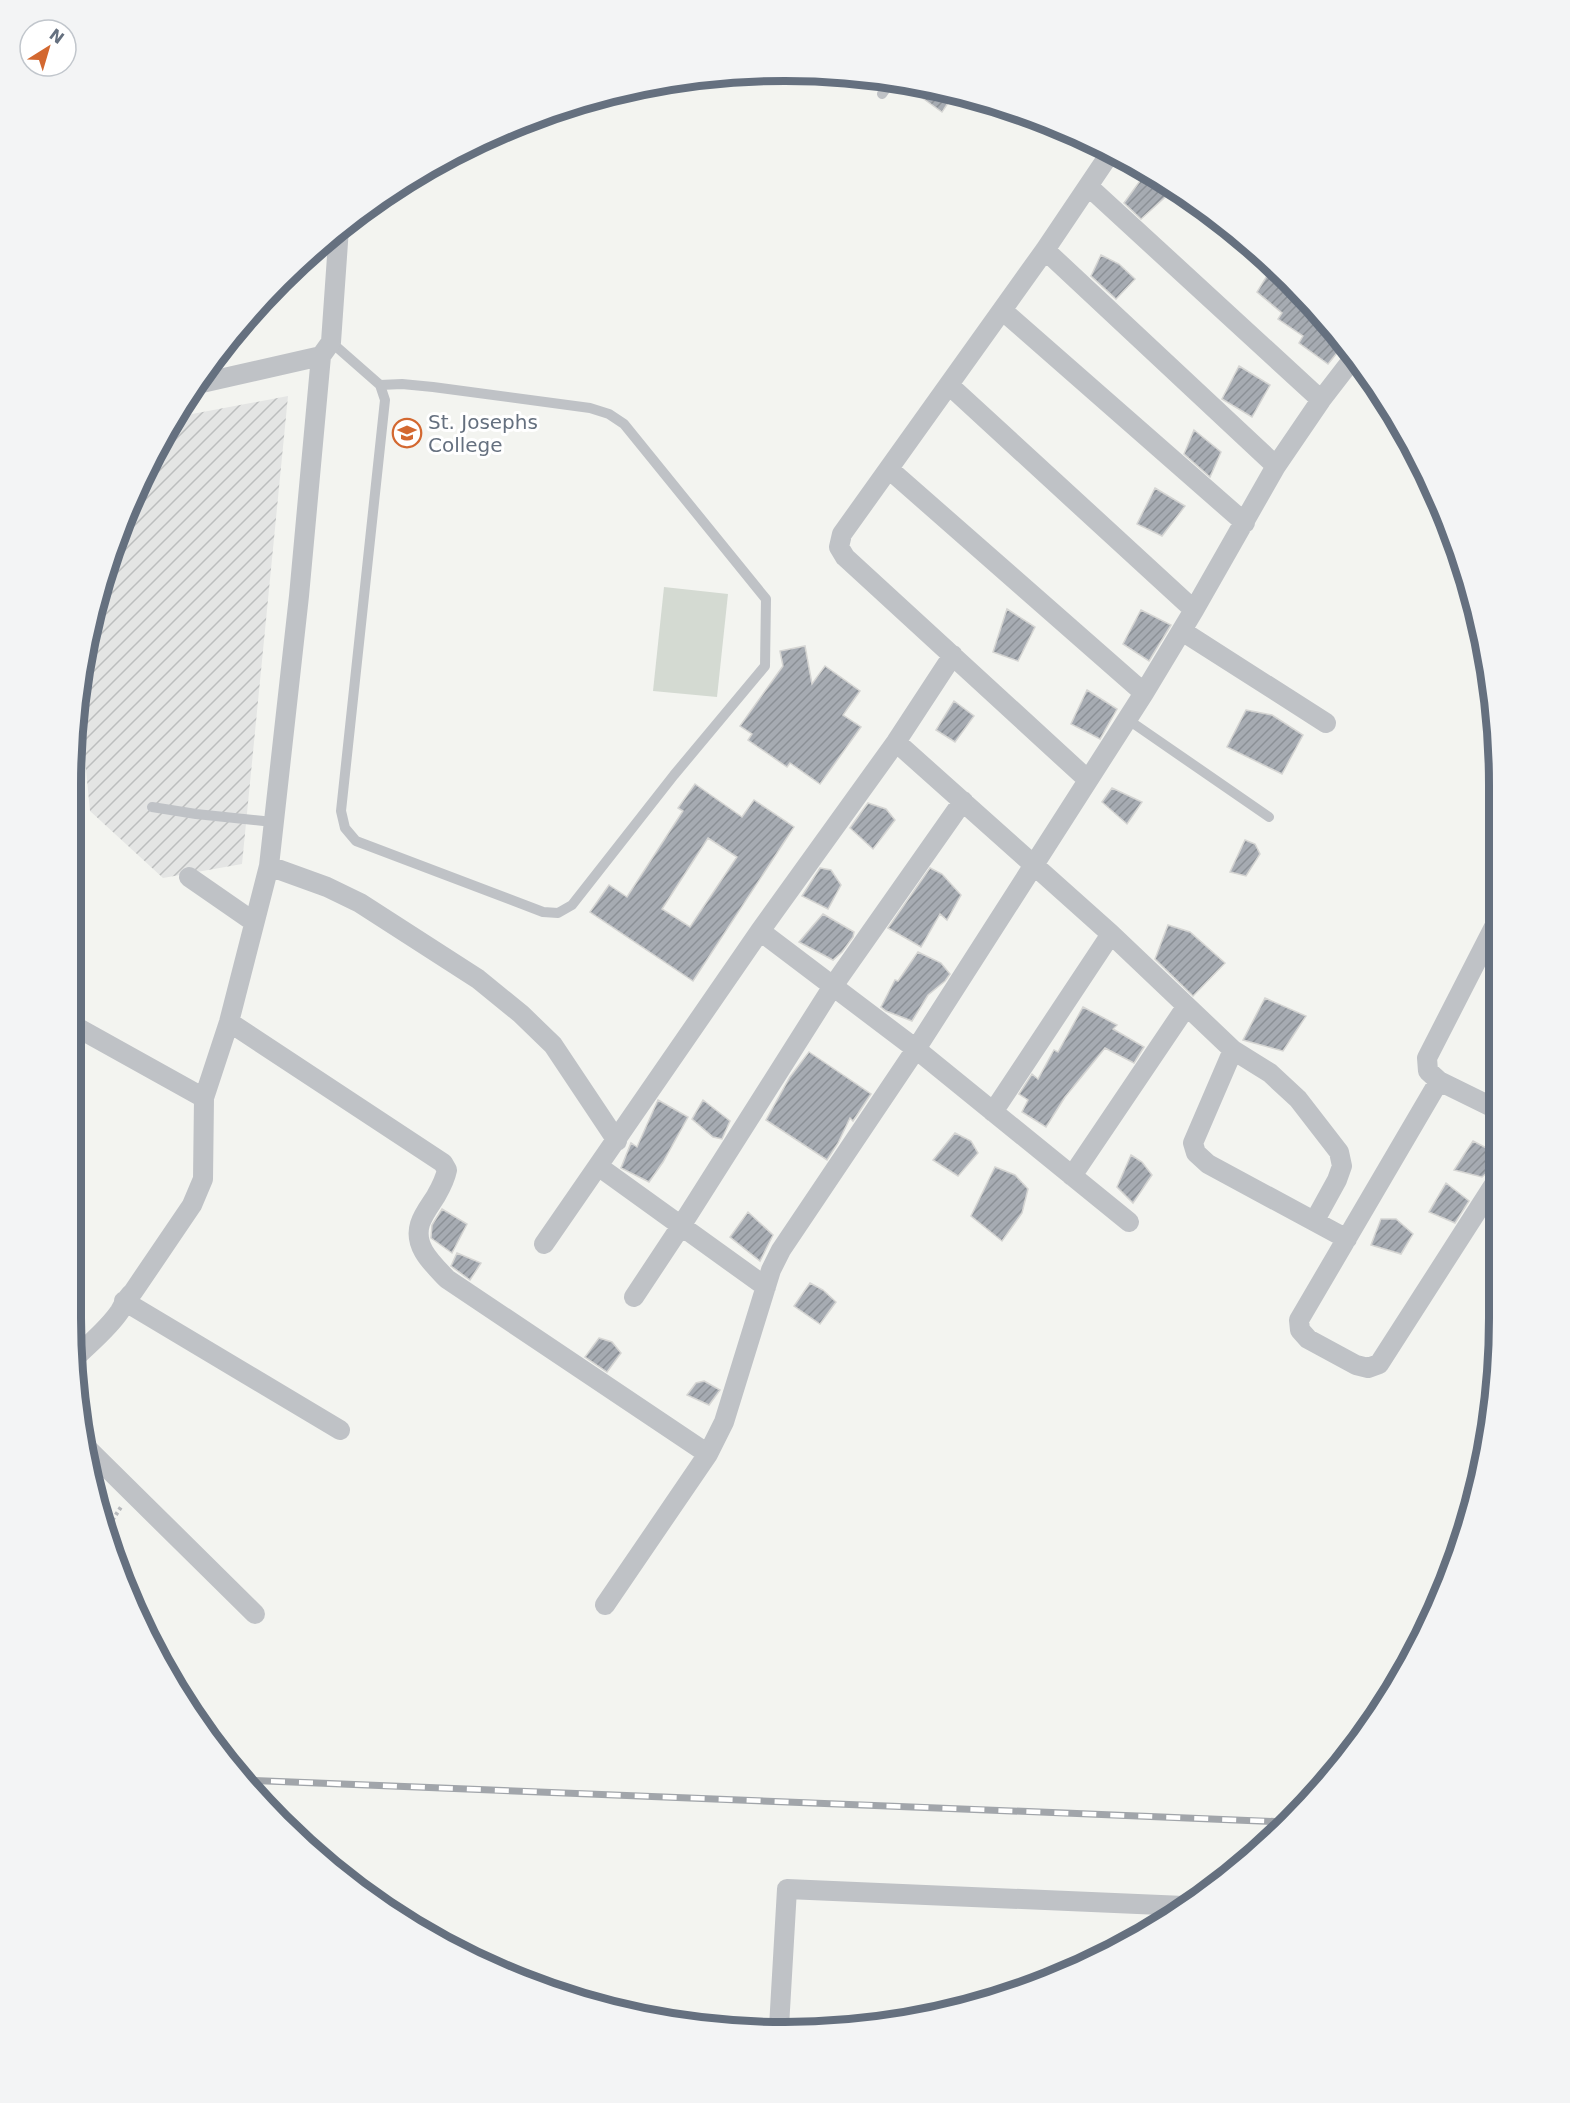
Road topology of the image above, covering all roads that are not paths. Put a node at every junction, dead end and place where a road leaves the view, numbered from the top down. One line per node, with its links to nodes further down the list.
1 (886, 89): 2 (lane)
2 (882, 94)
3 (1106, 159): 4 (street)
4 (1088, 186): 6 (street); 13 (street)
5 (338, 242): 8 (street)
6 (1046, 250): 7 (street); 14 (street)
7 (1002, 310): 12 (street); 16 (street)
8 (326, 349): 10 (street); 11 (lane); 28 (street)
9 (1351, 366): 13 (street)
10 (208, 382)
11 (380, 384): 11 (lane)
12 (949, 385): 15 (street); 17 (street)
13 (1320, 400): 14 (street)
14 (1276, 466): 16 (street)
15 (890, 470): 19 (street); 20 (street)
16 (1245, 523): 17 (street)
17 (1194, 610): 18 (street)
18 (1182, 631): 20 (street); 22 (street)
19 (952, 656): 23 (street); 24 (street)
20 (1144, 693): 21 (street)
21 (1127, 719): 24 (street); 27 (lane)
22 (1326, 723)
23 (896, 742): 25 (street); 33 (street)
24 (1088, 780): 29 (street)
25 (963, 801): 29 (street); 36 (street)
26 (152, 807): 28 (lane)
27 (1269, 817)
28 (273, 822): 30 (street)
29 (1034, 864): 34 (street); 40 (street)
30 (269, 866): 32 (street); 46 (street)
31 (189, 877): 32 (street)
32 (254, 922): 38 (street)
33 (760, 931): 36 (street); 46 (street)
34 (1111, 934): 37 (street); 45 (street)
35 (1489, 937): 42 (street)
36 (832, 986): 40 (street); 52 (street)
37 (1186, 1007): 41 (street); 48 (street)
38 (229, 1022): 43 (street); 60 (street)
39 (81, 1030): 43 (street)
40 (916, 1050): 45 (street); 55 (street)
41 (1233, 1050): 50 (street); 50 (street)
42 (1440, 1082): 44 (street); 53 (street)
43 (204, 1098): 57 (street)
44 (1489, 1106)
45 (993, 1112): 48 (street)
46 (617, 1141): 47 (street)
47 (598, 1166): 52 (street); 54 (street)
48 (1072, 1176): 51 (street)
49 (1489, 1192): 53 (street)
50 (1314, 1220): 53 (street)
51 (1130, 1222)
52 (681, 1226): 55 (street); 56 (street)
53 (1347, 1239)
54 (544, 1244)
55 (766, 1287): 60 (street)
56 (634, 1297)
57 (124, 1301): 58 (street); 59 (street)
58 (82, 1350)
59 (340, 1430)
60 (708, 1454): 62 (street)
61 (95, 1456): 63 (street)
62 (605, 1605)
63 (255, 1614)
64 (1172, 1905): 65 (street)
65 (779, 2022)

